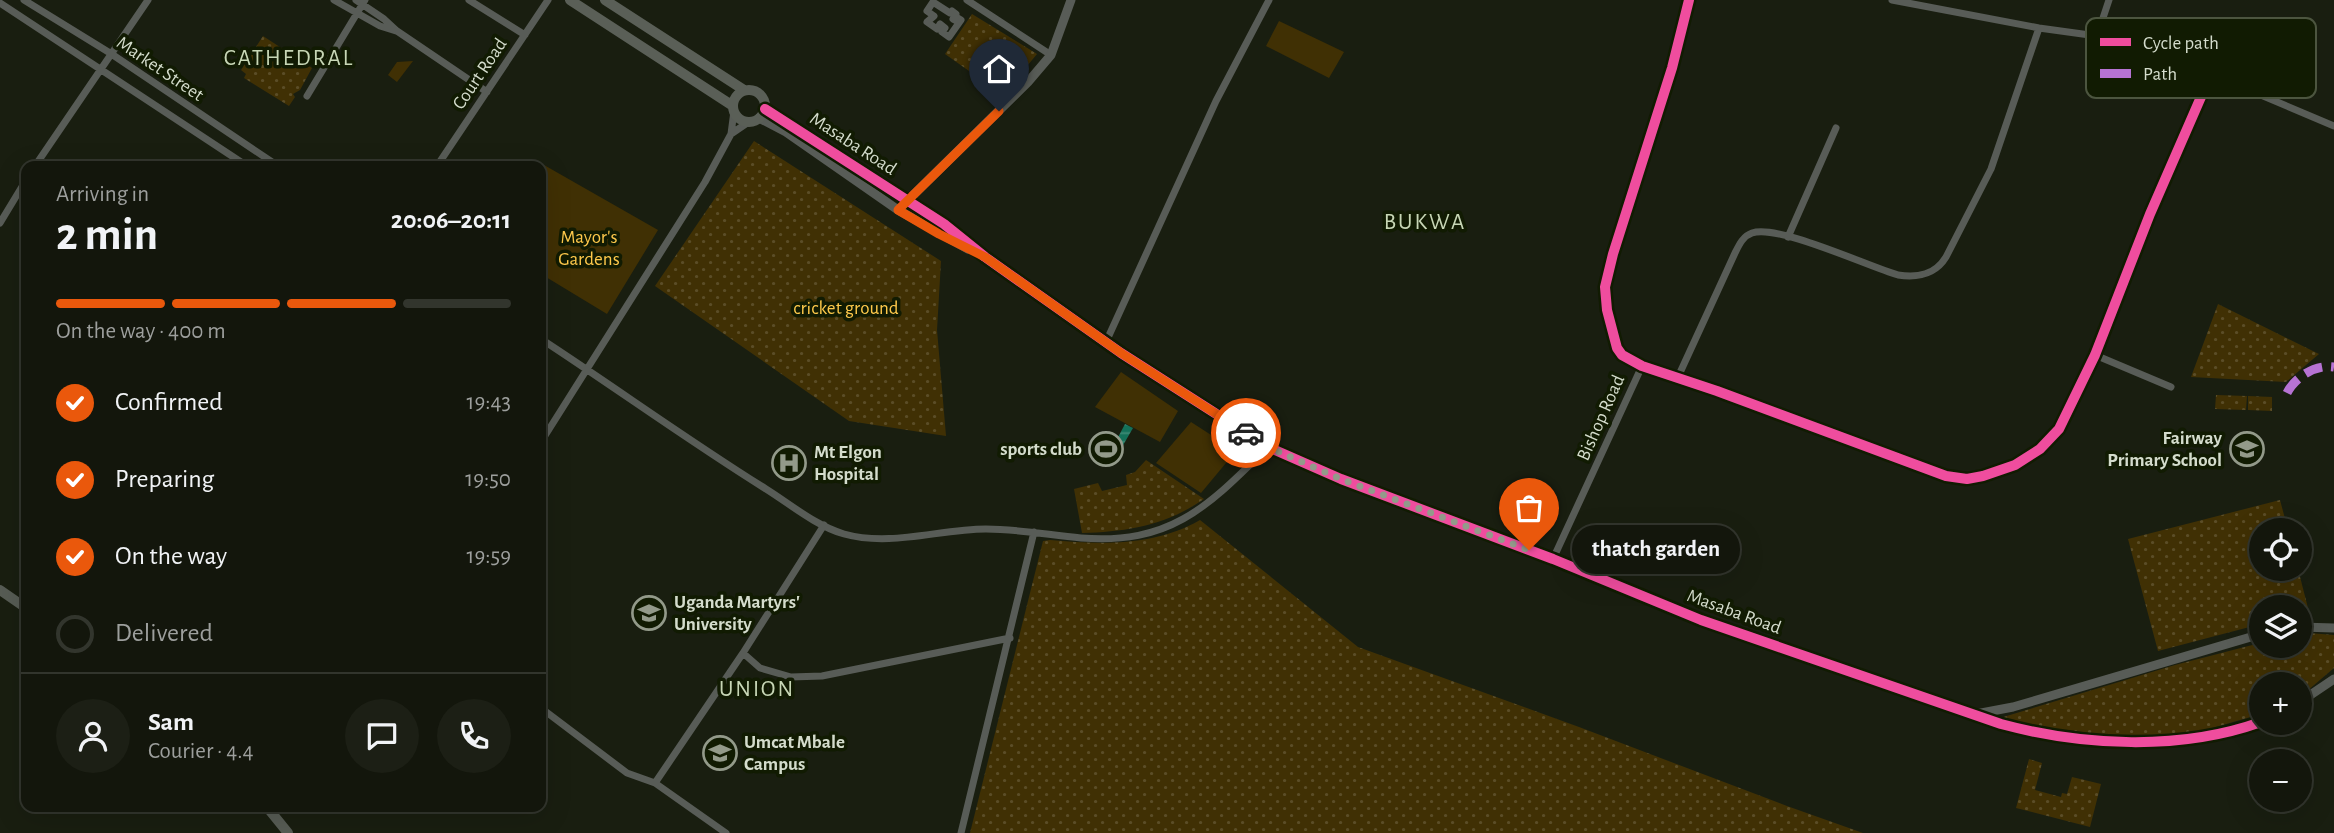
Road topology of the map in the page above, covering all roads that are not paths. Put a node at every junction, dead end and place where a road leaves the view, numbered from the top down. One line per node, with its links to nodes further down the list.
1 (24, 0): 23 (street, Market Street)
2 (148, 0): 23 (street)
3 (334, 0): 16 (street)
4 (469, 0): 21 (street)
5 (548, 0): 21 (street, Court Road)
6 (570, 0): 31 (main road)
7 (605, 0): 26 (main road)
8 (967, 0): 24 (street)
9 (1071, 0): 24 (street)
10 (1269, 0): 47 (street)
11 (1689, 0): 49 (street)
12 (1892, 0): 18 (street)
13 (2109, 0): 17 (street)
14 (361, 2): 16 (street); 19 (street)
15 (0, 3): 25 (street, Market Street)
16 (356, 14): 19 (street); 28 (street)
17 (2103, 18)
18 (2039, 28): 20 (street); 44 (street)
19 (397, 31): 27 (street)
20 (2086, 34)
21 (525, 36): 27 (street, Court Road)
22 (949, 37): 22 (street)
23 (110, 53): 25 (street); 38 (street, Market Street)
24 (1051, 55): 41 (street)
25 (100, 68): 36 (street); 37 (street, Market Street)
26 (744, 90): 31 (main road); 32 (main road)
27 (487, 92): 39 (street, Court Road)
28 (307, 96)
29 (2201, 98): 48 (street)
30 (2268, 98): 33 (street)
31 (733, 108): 32 (main road); 35 (street)
32 (758, 116): 35 (street); 41 (street, Masaba Road); 42 (street)
33 (2334, 126)
34 (1836, 128): 44 (street)
35 (731, 134): 50 (street)
36 (39, 161)
37 (240, 161)
38 (271, 161)
39 (440, 161)
40 (21, 188): 43 (street)
41 (907, 200): 42 (street); 45 (street, Masaba Road)
42 (898, 210): 45 (street)
43 (0, 223)
44 (1788, 237): 51 (street)
45 (985, 257): 47 (street, Masaba Road)
46 (546, 342): 50 (street)
47 (1106, 342): 54 (street, Masaba Road)
48 (2095, 355): 51 (street); 52 (street)
49 (1642, 366): 51 (street); 57 (street, Bishop Road)
50 (586, 368): 53 (street); 55 (street)
51 (1678, 377)
52 (2171, 387)
53 (546, 434)
54 (1268, 447): 56 (street); 57 (street, Masaba Road)
55 (824, 525): 56 (street); 64 (street)
56 (1034, 532): 62 (street)
57 (1553, 559): 68 (street, Masaba Road)
58 (0, 590): 59 (main road)
59 (21, 605)
60 (2312, 627): 61 (street)
61 (2334, 628)
62 (1010, 638): 64 (street); 74 (street)
63 (2249, 638): 68 (street)
64 (743, 653): 70 (street)
65 (2334, 679): 66 (street)
66 (2312, 694)
67 (546, 712): 70 (street)
68 (1974, 715): 69 (street, Masaba Road)
69 (2249, 726)
70 (655, 782): 73 (street)
71 (271, 812): 72 (main road)
72 (288, 833)
73 (726, 833)
74 (961, 833)

